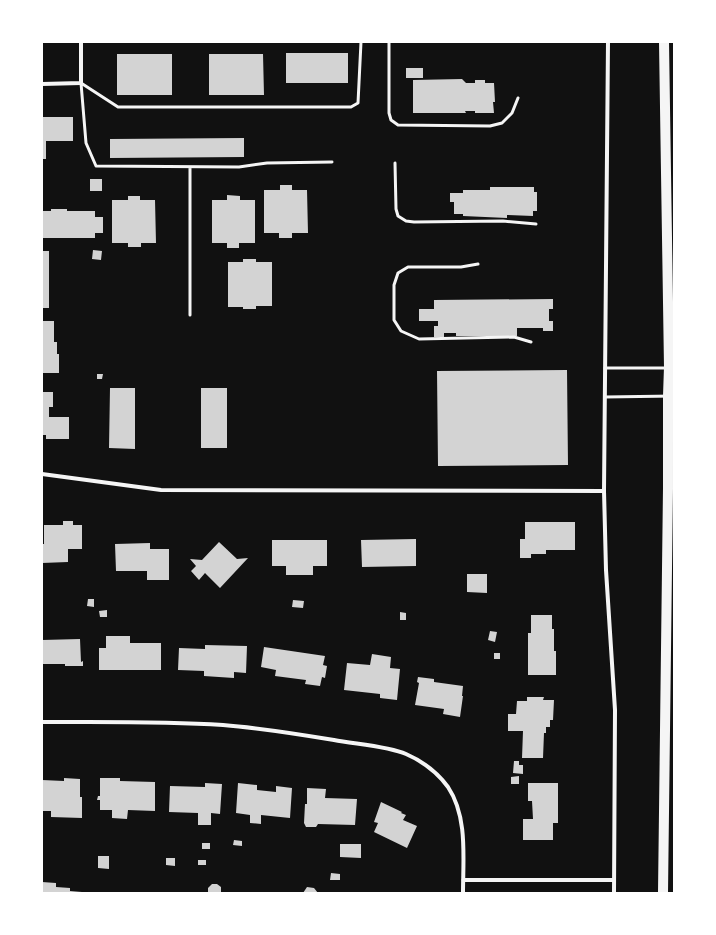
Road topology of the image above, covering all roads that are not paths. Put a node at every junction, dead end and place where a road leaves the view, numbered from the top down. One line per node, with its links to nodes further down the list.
1 (81, 42): 7 (street)
2 (361, 42): 7 (lane)
3 (389, 42): 8 (lane)
4 (608, 42): 16 (street)
5 (664, 42): 17 (main road)
6 (42, 84): 7 (street)
7 (81, 84): 11 (lane)
8 (518, 98)
9 (332, 162): 11 (lane)
10 (395, 163): 12 (lane)
11 (190, 168): 14 (lane)
12 (536, 224)
13 (478, 264): 15 (lane)
14 (190, 315)
15 (531, 342)
16 (604, 368): 17 (lane); 19 (street)
17 (672, 368): 18 (main road)
18 (671, 396): 19 (lane); 27 (main road)
19 (605, 397): 21 (street)
20 (42, 474): 21 (street)
21 (604, 491): 24 (street)
22 (42, 722): 23 (street)
23 (463, 880): 24 (street); 25 (street)
24 (614, 880): 26 (street)
25 (463, 893)
26 (614, 893)
27 (663, 893)

